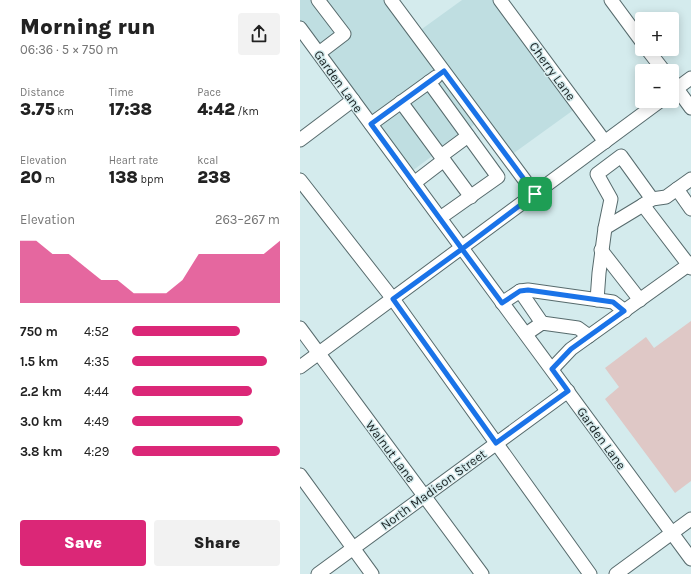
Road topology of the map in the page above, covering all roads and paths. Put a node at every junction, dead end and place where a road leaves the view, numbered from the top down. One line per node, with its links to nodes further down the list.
1 (318, 0): 7 (street)
2 (391, 0): 10 (street)
3 (500, 0): 22 (street, Cherry Lane)
4 (611, 0): 6 (street)
5 (300, 28): 7 (street, Garden Lane)
6 (635, 33)
7 (319, 53): 15 (street, Garden Lane)
8 (652, 56): 9 (street)
9 (659, 64)
10 (444, 71): 12 (street); 28 (street)
11 (691, 78): 13 (street)
12 (429, 82): 16 (street); 20 (street)
13 (679, 84)
14 (679, 93): 18 (street)
15 (353, 100): 19 (street, Garden Lane); 21 (street)
16 (401, 102): 19 (street); 23 (street)
17 (651, 108): 22 (street)
18 (691, 108)
19 (371, 124): 26 (street, Garden Lane)
20 (468, 136): 23 (street); 29 (street)
21 (300, 140)
22 (605, 142): 28 (street)
23 (442, 158): 26 (street); 29 (street)
24 (691, 179): 27 (street)
25 (300, 180): 38 (street)
26 (414, 183): 32 (street, Garden Lane)
27 (677, 190): 30 (street); 31 (street)
28 (535, 194): 34 (street)
29 (471, 197): 32 (street)
30 (647, 202): 33 (street); 33 (street); 36 (street)
31 (691, 208)
32 (440, 218): 34 (street, Garden Lane)
33 (605, 228): 35 (street)
34 (462, 249): 38 (street); 41 (street, Garden Lane)
35 (601, 250): 39 (street); 40 (street)
36 (690, 266): 40 (street)
37 (520, 291): 39 (street); 41 (street); 43 (street)
38 (393, 299): 47 (street); 51 (street)
39 (598, 300): 42 (street)
40 (640, 300): 42 (street)
41 (502, 303): 45 (street, Garden Lane)
42 (624, 311): 46 (street)
43 (542, 322): 45 (street); 46 (street)
44 (300, 328): 47 (street, Walnut Lane)
45 (526, 334): 49 (street, Garden Lane)
46 (590, 336): 49 (street)
47 (319, 353): 48 (street); 53 (street, Walnut Lane)
48 (300, 367)
49 (552, 369): 50 (street, Garden Lane)
50 (568, 391): 51 (street, North Madison Street); 55 (street, Garden Lane)
51 (496, 443): 53 (street, North Madison Street); 61 (street)
52 (300, 475): 56 (street)
53 (424, 495): 56 (street, North Madison Street); 60 (street, Walnut Lane)
54 (691, 519): 55 (street)
55 (672, 533): 57 (street, Garden Lane); 62 (street)
56 (353, 548): 58 (street, North Madison Street); 59 (street)
57 (691, 559)
58 (318, 574)
59 (372, 574)
60 (482, 574)
61 (590, 574)
62 (616, 574)

